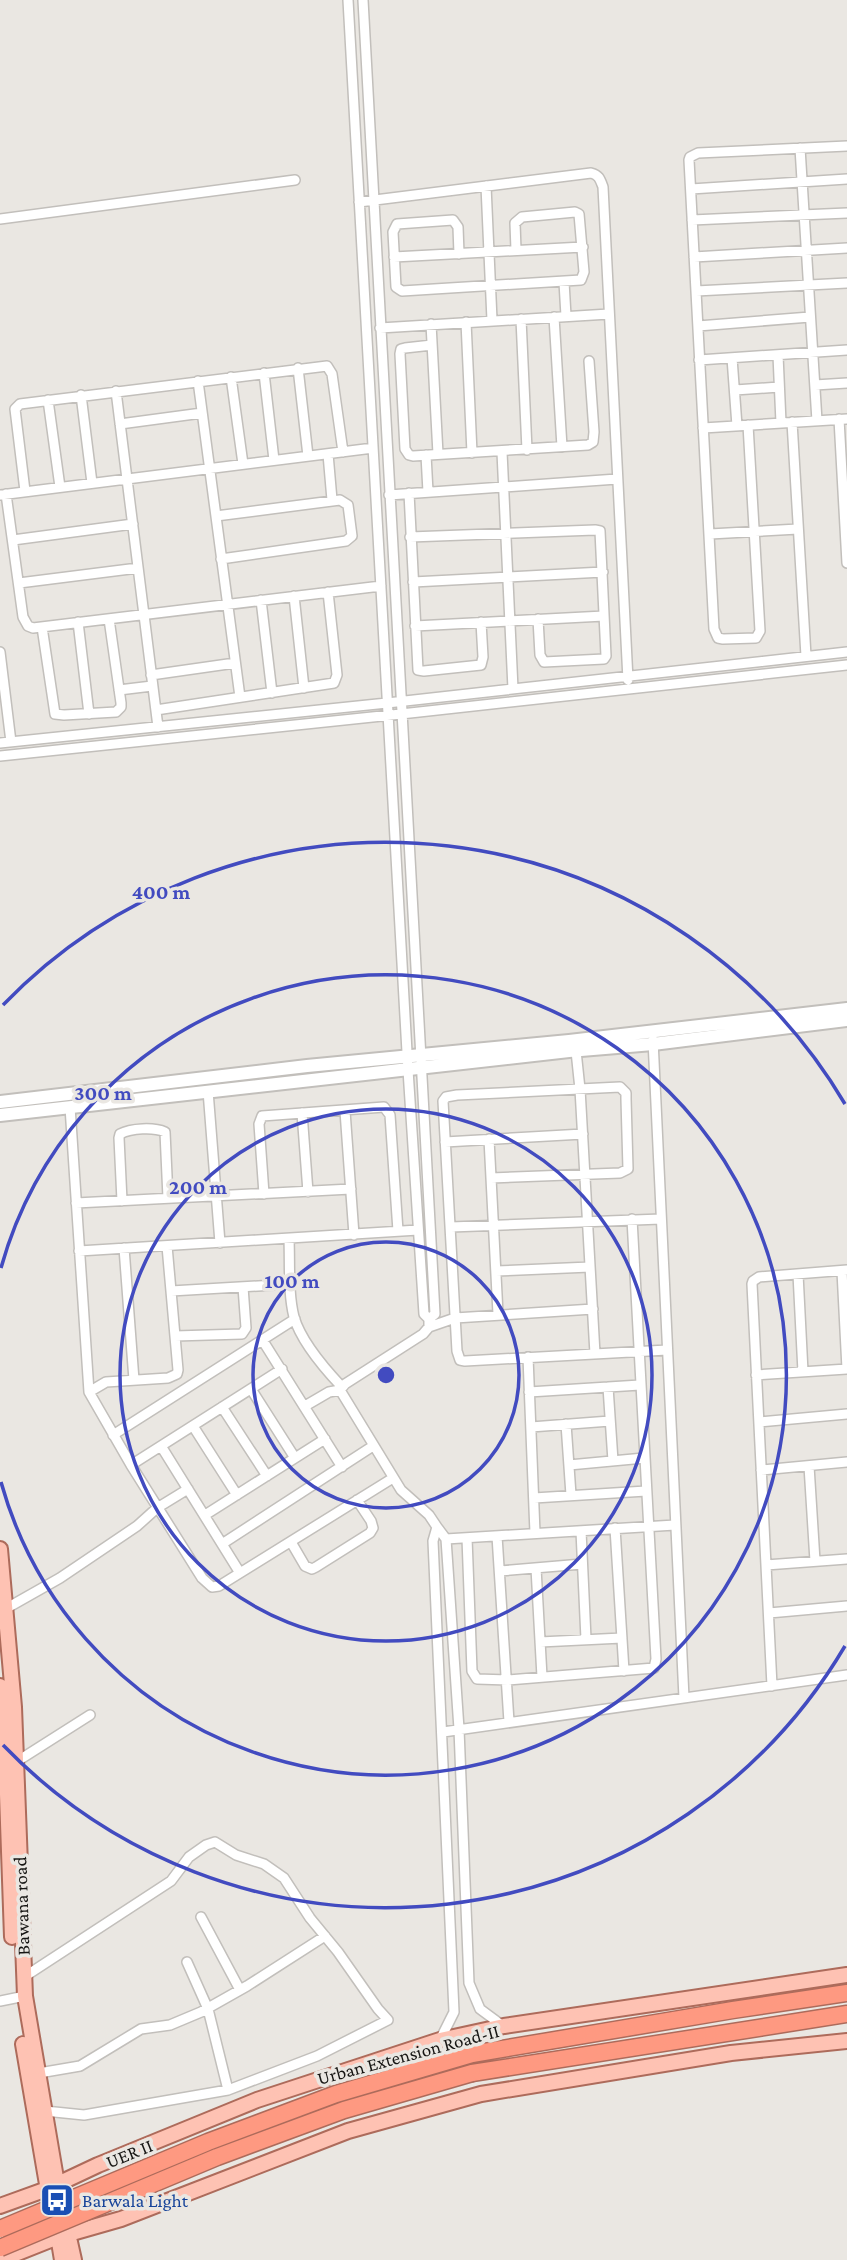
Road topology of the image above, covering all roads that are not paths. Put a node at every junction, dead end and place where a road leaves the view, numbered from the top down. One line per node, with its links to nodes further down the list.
1 (348, 0): 11 (street)
2 (363, 0): 10 (street)
3 (847, 146): 4 (street)
4 (800, 148): 7 (street); 9 (street)
5 (847, 179): 7 (street)
6 (296, 180): 14 (street)
7 (803, 182): 9 (street); 13 (street)
8 (486, 186): 10 (street); 20 (street); 29 (street)
9 (691, 189): 15 (street)
10 (373, 201): 11 (street); 38 (street)
11 (359, 202): 67 (street)
12 (847, 213): 13 (street)
13 (804, 215): 15 (street); 19 (street)
14 (0, 219)
15 (692, 220): 23 (street)
16 (583, 247): 18 (street); 18 (street); 24 (street)
17 (847, 248): 19 (street)
18 (516, 250): 20 (street)
19 (806, 250): 23 (street); 27 (street)
20 (489, 252): 21 (street); 26 (street)
21 (459, 254): 22 (street); 22 (street)
22 (394, 257): 26 (street)
23 (694, 257): 28 (street)
24 (564, 282): 26 (street); 30 (street)
25 (847, 283): 27 (street)
26 (491, 285): 34 (street)
27 (809, 285): 28 (street); 32 (street)
28 (696, 291): 37 (street)
29 (609, 314): 30 (street); 81 (street)
30 (566, 316): 31 (street)
31 (554, 317): 33 (street); 66 (street)
32 (810, 317): 37 (street); 41 (street)
33 (521, 318): 34 (street); 68 (street)
34 (492, 320): 35 (street)
35 (466, 321): 36 (street); 71 (street)
36 (431, 324): 38 (street); 39 (street)
37 (698, 326): 44 (street)
38 (380, 328): 89 (street)
39 (432, 345): 73 (street); 74 (street)
40 (847, 350): 41 (street)
41 (813, 352): 42 (street); 51 (street)
42 (778, 355): 43 (street); 52 (street)
43 (732, 358): 44 (street); 53 (street)
44 (699, 360): 65 (street)
45 (589, 361): 66 (street)
46 (298, 368): 47 (street); 69 (street); 75 (street)
47 (264, 373): 48 (street); 76 (street)
48 (231, 377): 49 (street); 77 (street)
49 (198, 381): 54 (street); 57 (street)
50 (847, 383): 51 (street)
51 (814, 385): 59 (street)
52 (779, 387): 53 (street); 61 (street)
53 (734, 390): 64 (street)
54 (116, 391): 55 (street); 62 (street)
55 (81, 395): 56 (street); 82 (street)
56 (48, 400): 84 (street); 85 (street)
57 (202, 413): 62 (street); 79 (street)
58 (843, 419): 59 (street); 78 (street)
59 (817, 421): 60 (street)
60 (792, 422): 61 (street); 93 (street)
61 (781, 423): 63 (street)
62 (120, 424): 80 (street)
63 (748, 425): 64 (street); 94 (street)
64 (737, 426): 65 (street)
65 (703, 428): 96 (street)
66 (562, 447): 68 (street)
67 (373, 448): 69 (street); 106 (street)
68 (527, 450): 70 (street)
69 (342, 452): 72 (street)
70 (502, 452): 71 (street); 83 (street)
71 (472, 453): 73 (street)
72 (328, 454): 75 (street); 90 (street)
73 (438, 454): 74 (street)
74 (426, 455): 86 (street)
75 (308, 456): 76 (street)
76 (274, 460): 77 (street)
77 (243, 464): 79 (street)
78 (844, 465): 100 (street)
79 (209, 468): 80 (street); 91 (street)
80 (127, 479): 82 (street); 92 (street)
81 (617, 480): 83 (street); 126 (street)
82 (92, 484): 84 (street)
83 (503, 486): 86 (street); 95 (street)
84 (60, 487): 85 (street)
85 (25, 491): 88 (street)
86 (428, 492): 87 (street)
87 (409, 493): 89 (street); 97 (street)
88 (3, 494): 98 (street)
89 (389, 495): 134 (street)
90 (332, 500): 91 (street); 99 (street)
91 (216, 516): 99 (street)
92 (132, 524): 98 (street); 101 (street)
93 (799, 528): 94 (street); 122 (street)
94 (754, 531): 96 (street); 96 (street)
95 (505, 533): 97 (street); 102 (street); 103 (street)
96 (710, 534)
97 (410, 537): 104 (street)
98 (13, 540): 105 (street)
99 (221, 559): 110 (street)
100 (847, 563)
101 (138, 568): 105 (street); 111 (street)
102 (603, 572): 103 (street); 112 (street)
103 (508, 576): 104 (street); 115 (street)
104 (413, 582): 118 (street)
105 (19, 583): 119 (street)
106 (381, 586): 107 (street); 135 (street)
107 (328, 592): 108 (street); 128 (street)
108 (294, 596): 109 (street); 128 (street)
109 (261, 600): 110 (street); 132 (street)
110 (227, 604): 111 (street); 123 (street)
111 (144, 615): 113 (street); 125 (street)
112 (604, 616): 114 (street); 114 (street)
113 (109, 619): 116 (street); 131 (street)
114 (538, 619): 115 (street)
115 (510, 620): 117 (street); 129 (street)
116 (78, 622): 119 (street); 137 (street)
117 (481, 622): 118 (street); 118 (street)
118 (415, 626)
119 (42, 627): 137 (street)
120 (0, 652): 141 (street)
121 (847, 652): 122 (street)
122 (806, 656): 126 (street)
123 (235, 663): 125 (street); 133 (street)
124 (847, 665): 130 (street)
125 (151, 675): 127 (street)
126 (627, 676): 129 (street); 130 (street)
127 (152, 686): 131 (street); 136 (street)
128 (304, 688): 132 (street)
129 (513, 689): 134 (street)
130 (628, 689): 138 (street)
131 (119, 690): 137 (street)
132 (272, 693): 133 (street)
133 (240, 697): 136 (street)
134 (400, 701): 135 (street); 138 (street)
135 (387, 703): 139 (street); 140 (street)
136 (156, 710): 140 (street)
137 (89, 713)
138 (401, 714): 139 (street); 148 (street)
139 (387, 715): 143 (street); 148 (street)
140 (158, 727): 141 (street)
141 (11, 742): 142 (street)
142 (0, 743)
143 (0, 756)
144 (847, 1009): 146 (street)
145 (847, 1020): 146 (street)
146 (653, 1038): 147 (street); 148 (street); 171 (street)
147 (576, 1051): 149 (street); 151 (street)
148 (414, 1055): 149 (street); 150 (street); 153 (street)
149 (421, 1069): 150 (street); 194 (street)
150 (408, 1070): 152 (street); 175 (street)
151 (580, 1089): 158 (street); 160 (street); 161 (street)
152 (208, 1091): 154 (street); 166 (street)
153 (0, 1102)
154 (71, 1107): 157 (street); 169 (street)
155 (345, 1111): 156 (street); 163 (street); 176 (street)
156 (302, 1114): 164 (street); 165 (street)
157 (0, 1115)
158 (583, 1134): 159 (street); 161 (street)
159 (489, 1139): 160 (street); 162 (street)
160 (445, 1142): 174 (street)
161 (585, 1174): 162 (street); 172 (street)
162 (491, 1178): 173 (street)
163 (351, 1189): 164 (street); 177 (street)
164 (308, 1192): 165 (street)
165 (264, 1194): 166 (street)
166 (215, 1197): 167 (street); 179 (street)
167 (168, 1198): 168 (street); 168 (street)
168 (122, 1200): 169 (street)
169 (76, 1203): 182 (street)
170 (632, 1219): 171 (street); 172 (street); 198 (street)
171 (661, 1219): 197 (street)
172 (588, 1221): 173 (street); 183 (street)
173 (494, 1225): 174 (street); 185 (street)
174 (451, 1227): 192 (street)
175 (418, 1230): 176 (street); 194 (street)
176 (398, 1231): 177 (street)
177 (354, 1235): 178 (street)
178 (289, 1240): 179 (street); 187 (street)
179 (220, 1243): 180 (street)
180 (167, 1246): 181 (street); 189 (street)
181 (124, 1248): 182 (street); 204 (street)
182 (79, 1251): 209 (street)
183 (590, 1266): 185 (street); 190 (street)
184 (844, 1270): 186 (street); 202 (street)
185 (496, 1271): 191 (street)
186 (798, 1274): 202 (street); 203 (street)
187 (291, 1284): 188 (street); 193 (street)
188 (243, 1287): 189 (street); 195 (street)
189 (171, 1291): 195 (street)
190 (593, 1308): 191 (street); 199 (street)
191 (498, 1314): 192 (street)
192 (455, 1318): 194 (street); 200 (street)
193 (295, 1319): 196 (street); 207 (street)
194 (429, 1323): 207 (street)
195 (175, 1336): 204 (street)
196 (263, 1341): 201 (street); 219 (street)
197 (667, 1350): 198 (street); 242 (street)
198 (638, 1353): 199 (street); 205 (street)
199 (595, 1354): 200 (street)
200 (528, 1357): 210 (street)
201 (282, 1370): 208 (street); 211 (street)
202 (803, 1372): 203 (street)
203 (757, 1376): 215 (street)
204 (134, 1380): 209 (street)
205 (640, 1385): 206 (street); 224 (street)
206 (608, 1387): 210 (street); 214 (street)
207 (340, 1388): 211 (street); 222 (street)
208 (251, 1389): 212 (street); 223 (street)
209 (89, 1392): 219 (street)
210 (530, 1392): 218 (street)
211 (305, 1406): 220 (street)
212 (222, 1407): 217 (street); 232 (street)
213 (847, 1414): 215 (street)
214 (610, 1421): 216 (street); 225 (street)
215 (759, 1422): 231 (street)
216 (566, 1424): 218 (street); 228 (street)
217 (192, 1426): 221 (street); 236 (street)
218 (531, 1427): 238 (street)
219 (113, 1435): 227 (street)
220 (325, 1439): 223 (street); 229 (street)
221 (161, 1446): 227 (street); 234 (street)
222 (373, 1446): 229 (street); 233 (street)
223 (295, 1458): 232 (street)
224 (644, 1458): 225 (street); 235 (street)
225 (613, 1461): 228 (street)
226 (847, 1462): 230 (street)
227 (131, 1465): 240 (street)
228 (569, 1465): 237 (street)
229 (342, 1466): 252 (street)
230 (809, 1466): 231 (street); 255 (street)
231 (761, 1470): 257 (street)
232 (267, 1476): 236 (street)
233 (393, 1478): 239 (street); 244 (street)
234 (188, 1489): 240 (street); 241 (street)
235 (646, 1491): 237 (street); 243 (street)
236 (237, 1495): 241 (street)
237 (571, 1495): 238 (street)
238 (534, 1498): 247 (street)
239 (357, 1500): 251 (street); 251 (street)
240 (157, 1508): 260 (street); 262 (street)
241 (205, 1515): 252 (street)
242 (676, 1525): 243 (street); 273 (street)
243 (648, 1526): 245 (street); 267 (street)
244 (437, 1527): 250 (street); 278 (street)
245 (615, 1528): 246 (street); 264 (street)
246 (580, 1531): 247 (street); 256 (street)
247 (535, 1533): 248 (street)
248 (497, 1536): 249 (street); 259 (street)
249 (467, 1538): 250 (street); 270 (street)
250 (446, 1539): 277 (street)
251 (291, 1542): 260 (street)
252 (222, 1544): 260 (street)
253 (0, 1549): 262 (main road, Bawana road)
254 (847, 1559): 255 (street)
255 (815, 1562): 257 (street)
256 (582, 1564): 258 (street); 265 (street)
257 (766, 1566): 263 (street)
258 (536, 1568): 259 (street); 266 (street)
259 (500, 1572): 270 (street)
260 (240, 1573)
261 (847, 1606): 263 (street)
262 (6, 1608): 274 (main road, Bawana road)
263 (769, 1613): 272 (street)
264 (622, 1638): 265 (street); 267 (street)
265 (586, 1639): 266 (street)
266 (540, 1642): 269 (street)
267 (624, 1671): 269 (street)
268 (847, 1675): 272 (street)
269 (542, 1677): 270 (street)
270 (508, 1680): 276 (street)
271 (0, 1686): 274 (main road, Bawana road)
272 (772, 1686): 273 (street)
273 (684, 1698): 276 (street)
274 (5, 1707): 279 (main road, Bawana road); 280 (main road, Bawana road)
275 (90, 1715): 279 (street)
276 (509, 1722): 277 (street)
277 (458, 1730): 278 (street); 294 (street)
278 (443, 1732): 295 (street)
279 (16, 1762): 287 (main road, Bawana road)
280 (4, 1849): 281 (main road, Bawana road)
281 (5, 1883): 282 (main road, Bawana road)
282 (5, 1913): 290 (main road, Bawana road)
283 (201, 1917): 288 (street)
284 (325, 1936): 287 (street); 288 (street); 298 (street)
285 (187, 1962): 292 (street)
286 (847, 1975): 294 (main road, UER II)
287 (24, 1977): 290 (main road, Bawana road)
288 (240, 1990): 292 (street)
289 (847, 1993): 302 (highway, Urban Extension Road-II, bridge)
290 (20, 1997): 291 (street); 297 (main road, Bawana road); 300 (main road, Bawana road)
291 (0, 2001)
292 (208, 2009): 297 (street); 298 (street)
293 (847, 2014): 304 (highway, Urban Extension Road-II, bridge)
294 (504, 2026): 295 (main road, UER II)
295 (440, 2040): 300 (main road, UER II)
296 (847, 2041): 303 (main road)
297 (38, 2073): 299 (main road, Bawana road)
298 (228, 2090): 299 (street)
299 (45, 2111): 300 (main road, Bawana road)
300 (52, 2186): 301 (main road, UER II); 303 (main road, Bawana road)
301 (0, 2206)
302 (0, 2229)
303 (64, 2236): 305 (main road); 306 (main road, Bawana road); 307 (main road, Bawana road)
304 (0, 2248)
305 (0, 2260)
306 (62, 2260)
307 (74, 2260)

